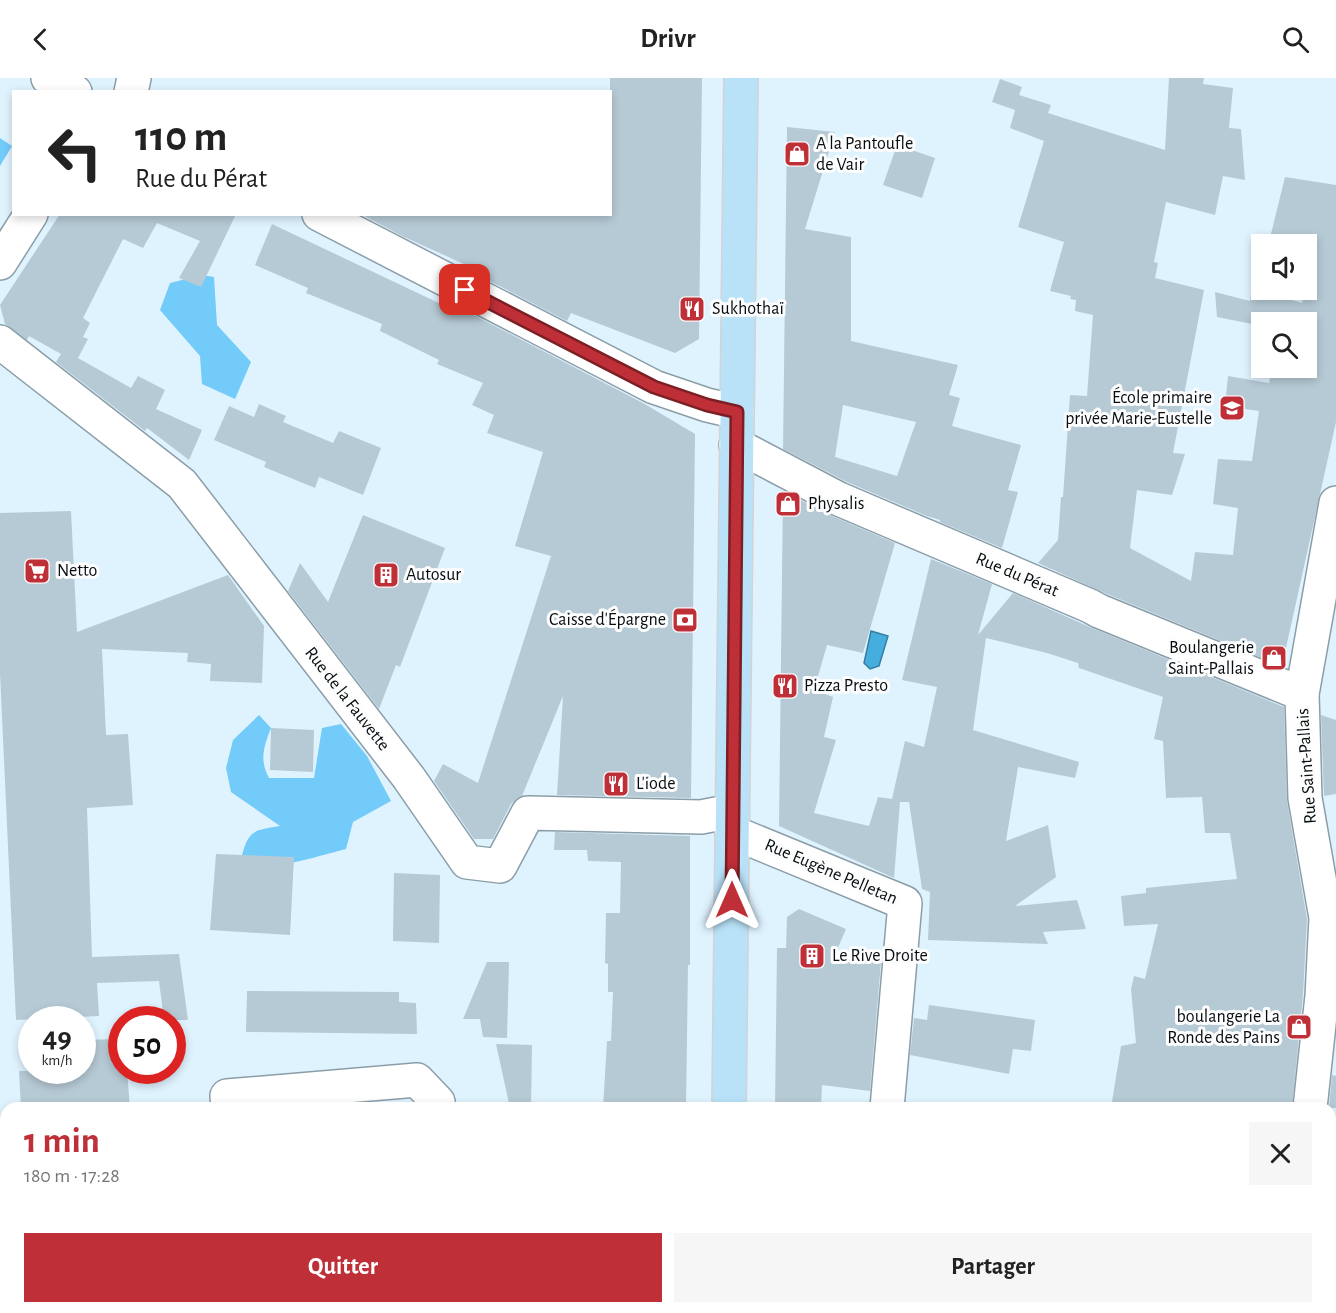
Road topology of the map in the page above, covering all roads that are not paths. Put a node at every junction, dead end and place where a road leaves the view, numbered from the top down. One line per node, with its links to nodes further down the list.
1 (48, 78): 3 (street)
2 (741, 78): 8 (main road)
3 (71, 90)
4 (30, 216): 6 (street)
5 (323, 216): 8 (street)
6 (0, 262)
7 (0, 342): 12 (street, Rue de la Fauvette)
8 (737, 412): 9 (main road)
9 (736, 445): 11 (street, Rue du Pérat); 12 (main road)
10 (1334, 522): 11 (street, Rue Saint-Pallais)
11 (1302, 694): 13 (street, Rue Saint-Pallais)
12 (732, 822): 16 (main road); 17 (street, Rue Eugène Pelletan)
13 (1329, 994): 18 (street, Rue Saint-Pallais)
14 (228, 1102): 15 (street)
15 (438, 1102)
16 (729, 1102)
17 (888, 1102)
18 (1311, 1102)

